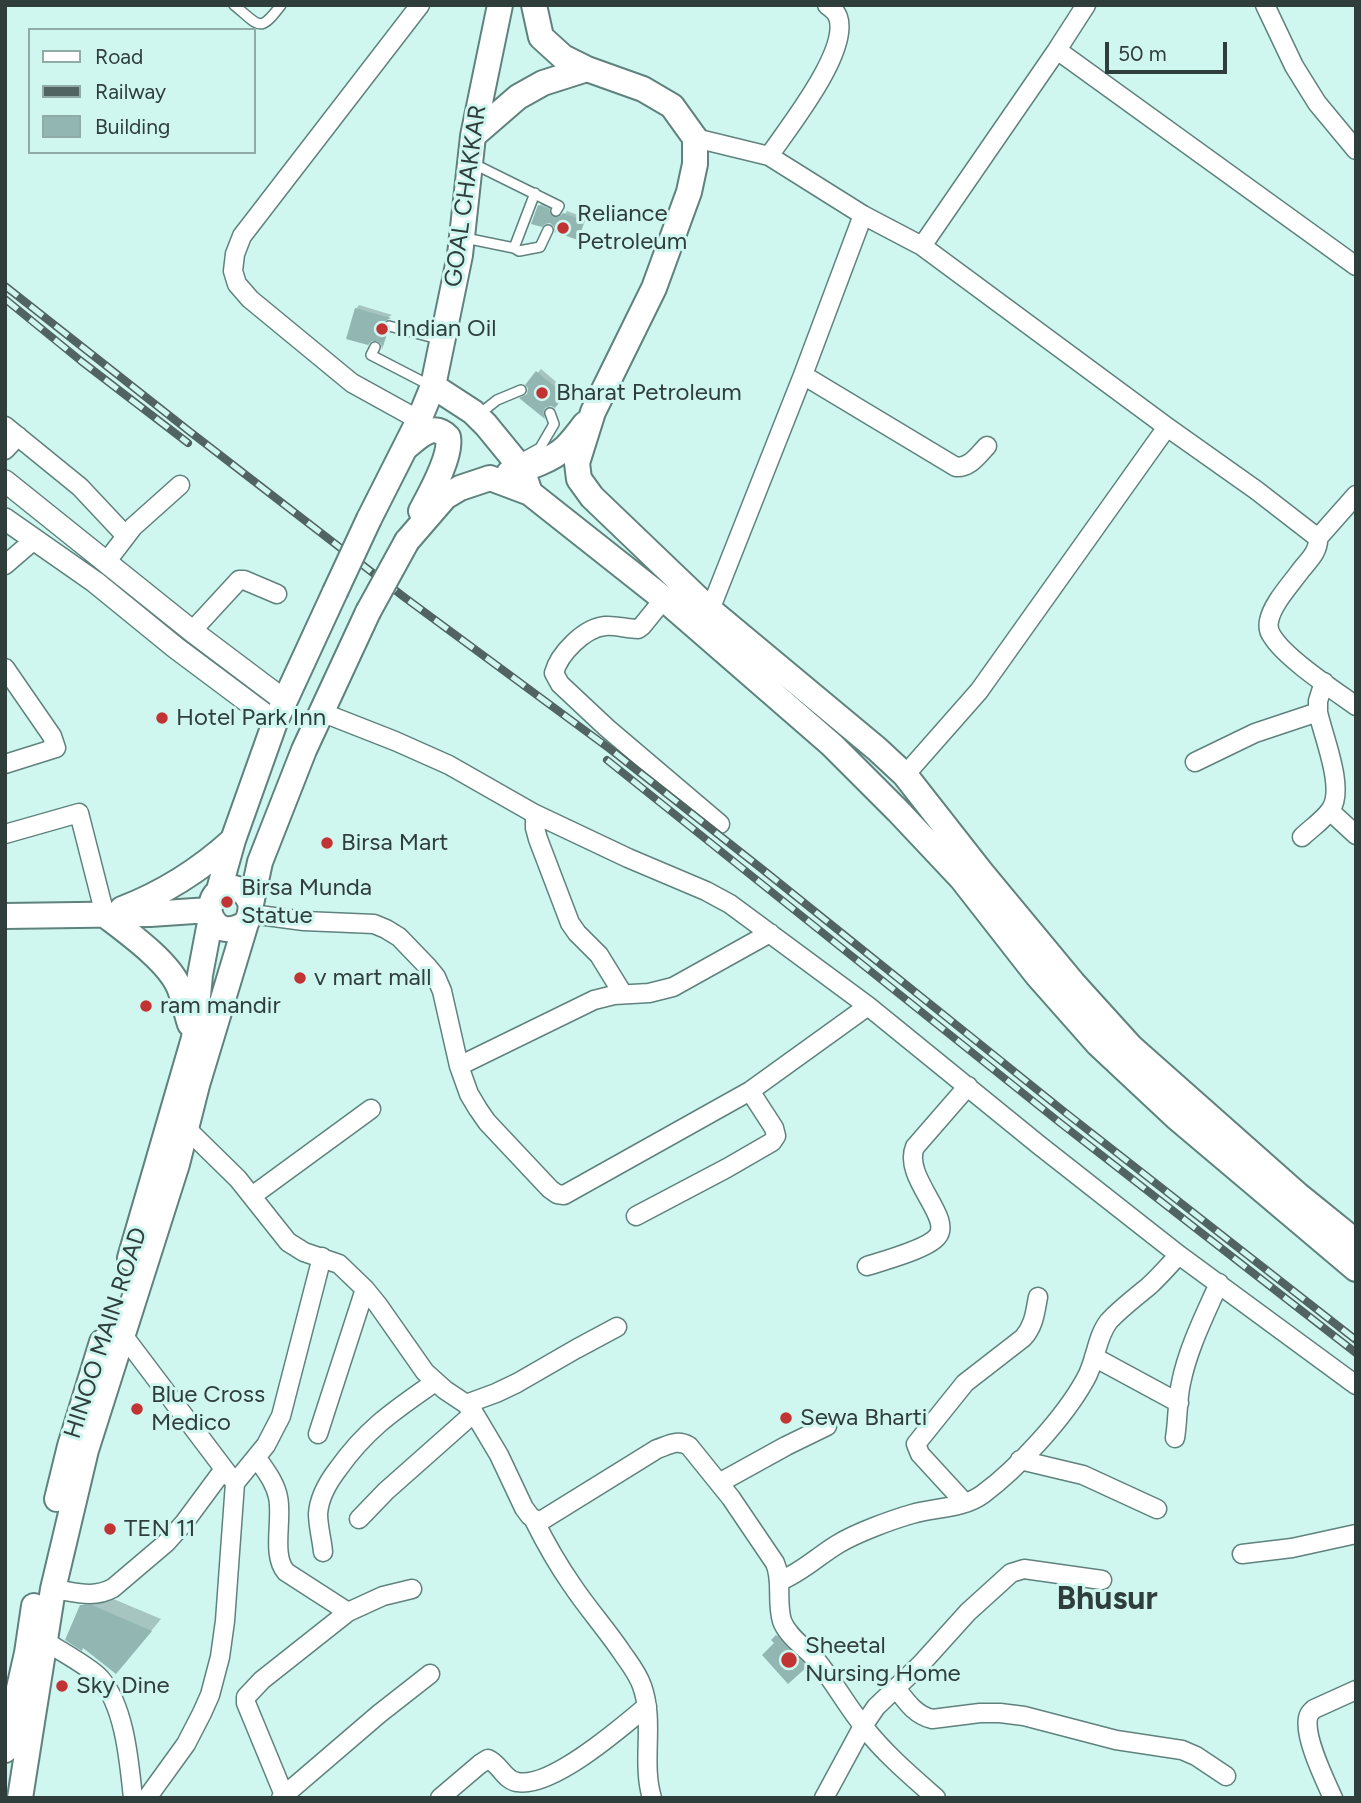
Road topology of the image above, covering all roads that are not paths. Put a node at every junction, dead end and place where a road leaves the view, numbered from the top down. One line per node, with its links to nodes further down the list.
1 (234, 5): 2 (lane)
2 (281, 5)
3 (420, 5): 33 (street)
4 (500, 5): 11 (main road, GOAL CHAKKAR)
5 (534, 5): 10 (main road)
6 (827, 5): 14 (street)
7 (1086, 5): 9 (street)
8 (1265, 5): 13 (street)
9 (1057, 50): 21 (street); 23 (street)
10 (587, 69): 11 (main road); 12 (main road)
11 (472, 136): 15 (main road, GOAL CHAKKAR)
12 (695, 138): 14 (street); 30 (main road)
13 (1356, 150)
14 (769, 156): 18 (street)
15 (470, 162): 16 (lane); 20 (main road, GOAL CHAKKAR)
16 (535, 193): 17 (lane); 22 (lane)
17 (556, 211)
18 (863, 215): 21 (street); 27 (street)
19 (548, 229): 22 (lane)
20 (463, 237): 22 (lane); 25 (main road, GOAL CHAKKAR)
21 (922, 246): 34 (street)
22 (514, 248)
23 (1356, 266)
24 (389, 326): 25 (lane)
25 (443, 340): 28 (main road, GOAL CHAKKAR)
26 (375, 347): 28 (lane)
27 (803, 375): 36 (street); 55 (street)
28 (433, 386): 32 (main road); 33 (main road, GOAL CHAKKAR)
29 (521, 390): 32 (lane)
30 (593, 412): 39 (main road); 55 (main road)
31 (551, 413): 39 (lane)
32 (477, 416): 39 (main road)
33 (419, 420): 37 (main road, GOAL CHAKKAR)
34 (1167, 427): 47 (street); 65 (street)
35 (12, 431): 38 (street); 46 (street)
36 (987, 446)
37 (405, 448): 49 (main road); 52 (main road, GOAL CHAKKAR, bridge)
38 (5, 450)
39 (519, 465): 40 (main road); 43 (main road)
40 (490, 478): 43 (main road); 49 (main road)
41 (5, 481): 50 (street)
42 (180, 485): 46 (street)
43 (530, 493): 54 (main road)
44 (1356, 495): 47 (street)
45 (5, 519): 48 (street)
46 (126, 536): 50 (street)
47 (1318, 538): 58 (street)
48 (34, 540): 51 (street); 60 (street)
49 (407, 541): 61 (main road, bridge)
50 (107, 561): 56 (street)
51 (5, 565)
52 (335, 592): 60 (main road, HINOO MAIN ROAD)
53 (278, 594): 56 (street)
54 (664, 599): 68 (street); 92 (main road)
55 (710, 610): 65 (main road)
56 (192, 631): 60 (street)
57 (5, 668): 64 (street)
58 (1324, 682): 59 (street); 62 (street)
59 (1356, 706)
60 (280, 712): 72 (main road, HINOO MAIN ROAD)
61 (321, 712): 67 (street); 74 (main road)
62 (1318, 712): 63 (street); 66 (street)
63 (1195, 762)
64 (5, 764)
65 (905, 775): 88 (main road)
66 (1330, 811): 70 (street); 71 (street)
67 (535, 814): 77 (street); 78 (street)
68 (720, 824)
69 (5, 834): 75 (street)
70 (1356, 835)
71 (1302, 836)
72 (233, 840): 73 (main road, HINOO MAIN ROAD); 75 (main road)
73 (213, 906): 74 (main road); 74 (main road); 75 (main road); 80 (main road, HINOO MAIN ROAD)
74 (250, 914): 81 (street); 85 (main road)
75 (105, 915): 76 (main road); 80 (main road)
76 (5, 916)
77 (770, 933): 78 (street); 79 (street)
78 (623, 994): 81 (street)
79 (868, 1006): 82 (street); 83 (street)
80 (194, 1038): 128 (main road, HINOO MAIN ROAD)
81 (459, 1066): 83 (street)
82 (968, 1086): 89 (street); 91 (street)
83 (750, 1091): 87 (street)
84 (371, 1109): 86 (street)
85 (187, 1129): 86 (street); 97 (main road)
86 (252, 1196): 90 (street)
87 (636, 1216)
88 (1356, 1242)
89 (1179, 1255): 93 (street); 98 (street)
90 (322, 1257): 94 (street); 106 (street)
91 (867, 1266)
92 (1356, 1269)
93 (1219, 1283): 100 (street); 101 (street)
94 (365, 1289): 99 (street); 104 (street)
95 (1038, 1297): 110 (street)
96 (617, 1327): 102 (street)
97 (123, 1335): 108 (street); 119 (main road)
98 (1094, 1357): 101 (street); 107 (street)
99 (435, 1382): 102 (street); 115 (street)
100 (1356, 1385)
101 (1179, 1403): 105 (street)
102 (470, 1408): 112 (street); 113 (street)
103 (827, 1426): 109 (street)
104 (318, 1434)
105 (1175, 1438)
106 (257, 1458): 108 (street); 121 (street)
107 (1020, 1460): 110 (street); 111 (street)
108 (230, 1476): 119 (street); 133 (street)
109 (719, 1483): 113 (street); 118 (street)
110 (965, 1503): 118 (street)
111 (1157, 1509)
112 (359, 1519)
113 (534, 1520): 126 (street)
114 (1356, 1534): 116 (street)
115 (323, 1552)
116 (1242, 1554)
117 (1102, 1580): 124 (street)
118 (780, 1581): 127 (street)
119 (53, 1589): 122 (main road)
120 (412, 1589): 121 (street)
121 (348, 1612): 130 (street)
122 (46, 1642): 131 (main road); 132 (street)
123 (430, 1674): 130 (street)
124 (896, 1688): 127 (street); 129 (street)
125 (1356, 1690): 138 (street)
126 (647, 1706): 134 (street); 135 (street)
127 (863, 1726): 136 (street); 137 (street)
128 (5, 1750)
129 (1226, 1776)
130 (292, 1794)
131 (20, 1798)
132 (133, 1798)
133 (147, 1798)
134 (440, 1798)
135 (652, 1798)
136 (824, 1798)
137 (936, 1798)
138 (1333, 1798)

